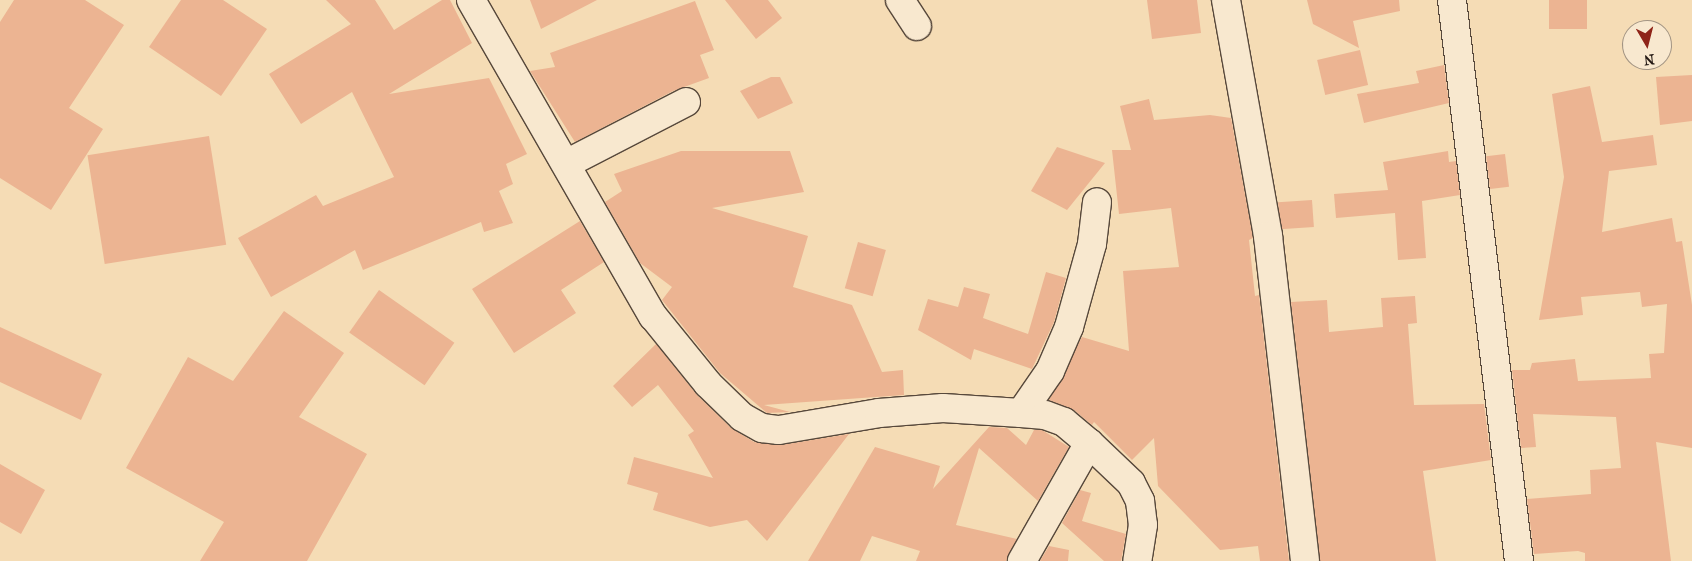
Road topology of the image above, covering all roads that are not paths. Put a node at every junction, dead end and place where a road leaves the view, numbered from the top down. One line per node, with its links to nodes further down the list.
1 (471, 0): 7 (street)
2 (900, 0): 5 (street)
3 (1226, 0): 13 (street)
4 (1452, 0): 14 (street)
5 (917, 26)
6 (686, 102): 7 (street)
7 (566, 164): 9 (street)
8 (1097, 202): 9 (street)
9 (1021, 413): 10 (street)
10 (1089, 443): 11 (street); 12 (street)
11 (1022, 561)
12 (1137, 561)
13 (1305, 561)
14 (1519, 561)

